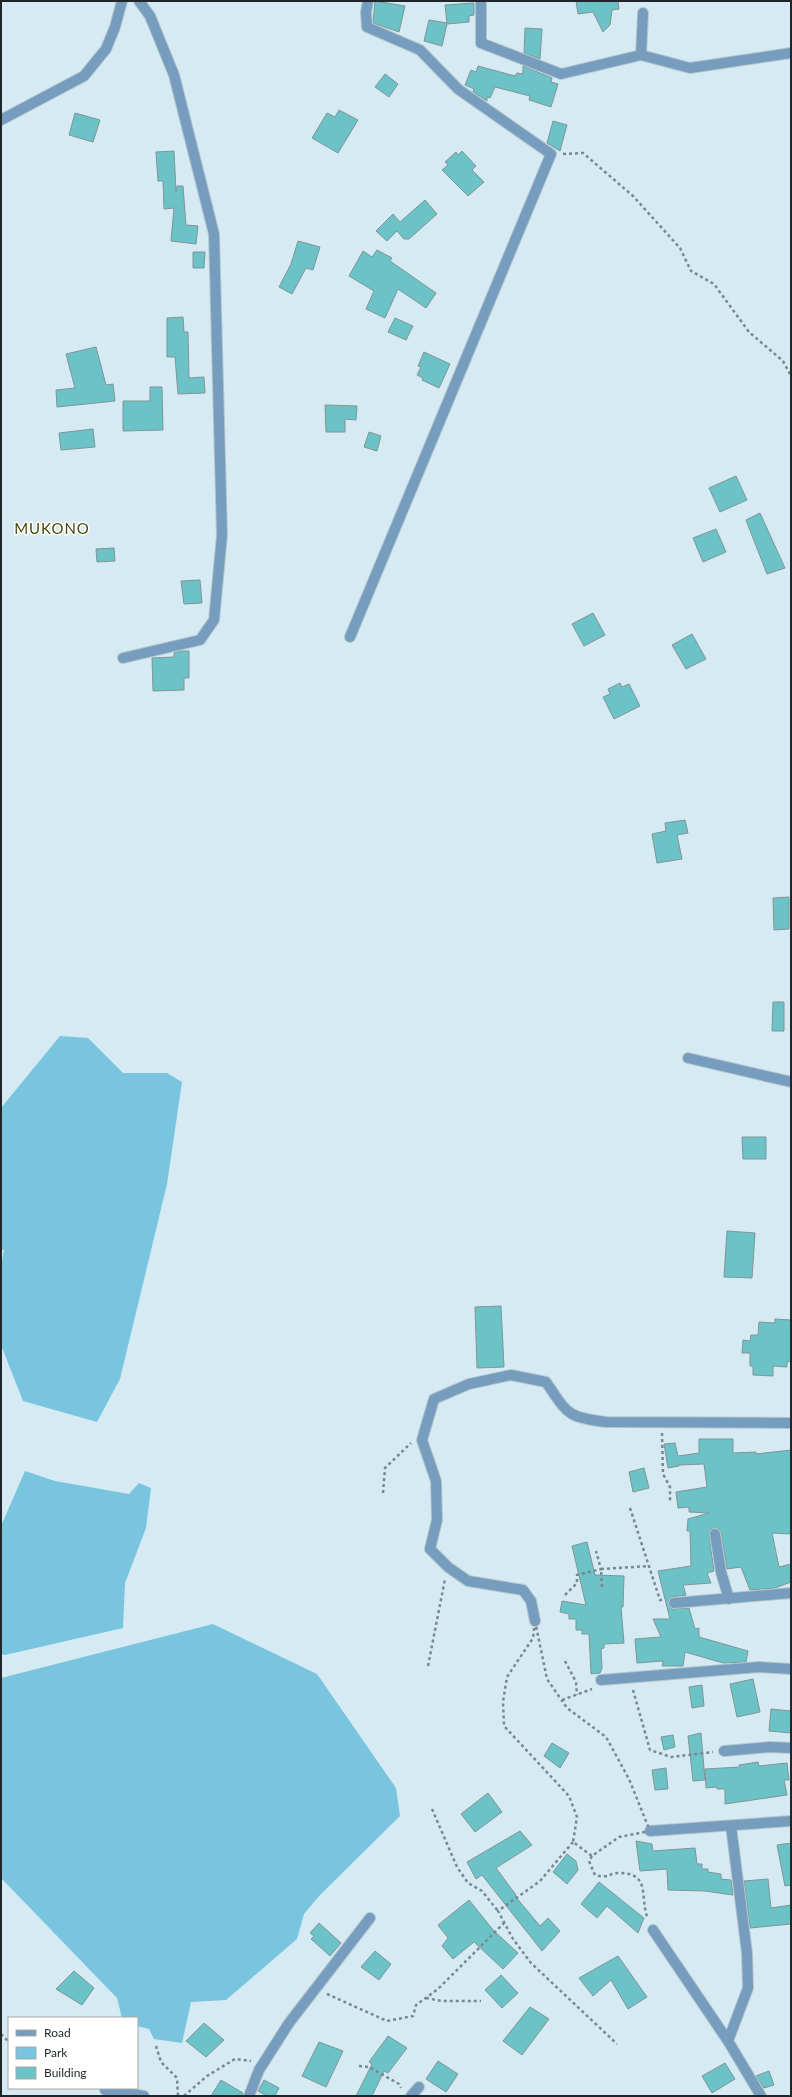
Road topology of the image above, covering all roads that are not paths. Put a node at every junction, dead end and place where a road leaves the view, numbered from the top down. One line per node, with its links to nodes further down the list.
1 (122, 1): 8 (street)
2 (139, 1): 10 (street)
3 (368, 1): 9 (street)
4 (481, 1): 7 (street)
5 (643, 13): 7 (street)
6 (791, 53): 7 (street)
7 (641, 55)
8 (1, 120)
9 (350, 637)
10 (123, 658)
11 (688, 1058): 12 (street)
12 (791, 1082)
13 (791, 1423): 18 (street)
14 (715, 1534): 16 (street)
15 (791, 1592): 16 (street)
16 (729, 1599): 17 (street)
17 (674, 1603)
18 (536, 1621)
19 (791, 1669): 20 (street)
20 (601, 1680)
21 (791, 1748): 22 (street)
22 (724, 1751)
23 (791, 1821): 24 (street)
24 (731, 1826): 25 (street); 28 (street)
25 (650, 1831)
26 (370, 1918): 32 (street)
27 (653, 1930): 28 (street)
28 (728, 2040): 34 (street)
29 (419, 2087): 33 (street)
30 (104, 2091): 31 (street)
31 (144, 2096)
32 (249, 2096)
33 (411, 2096)
34 (761, 2096)

